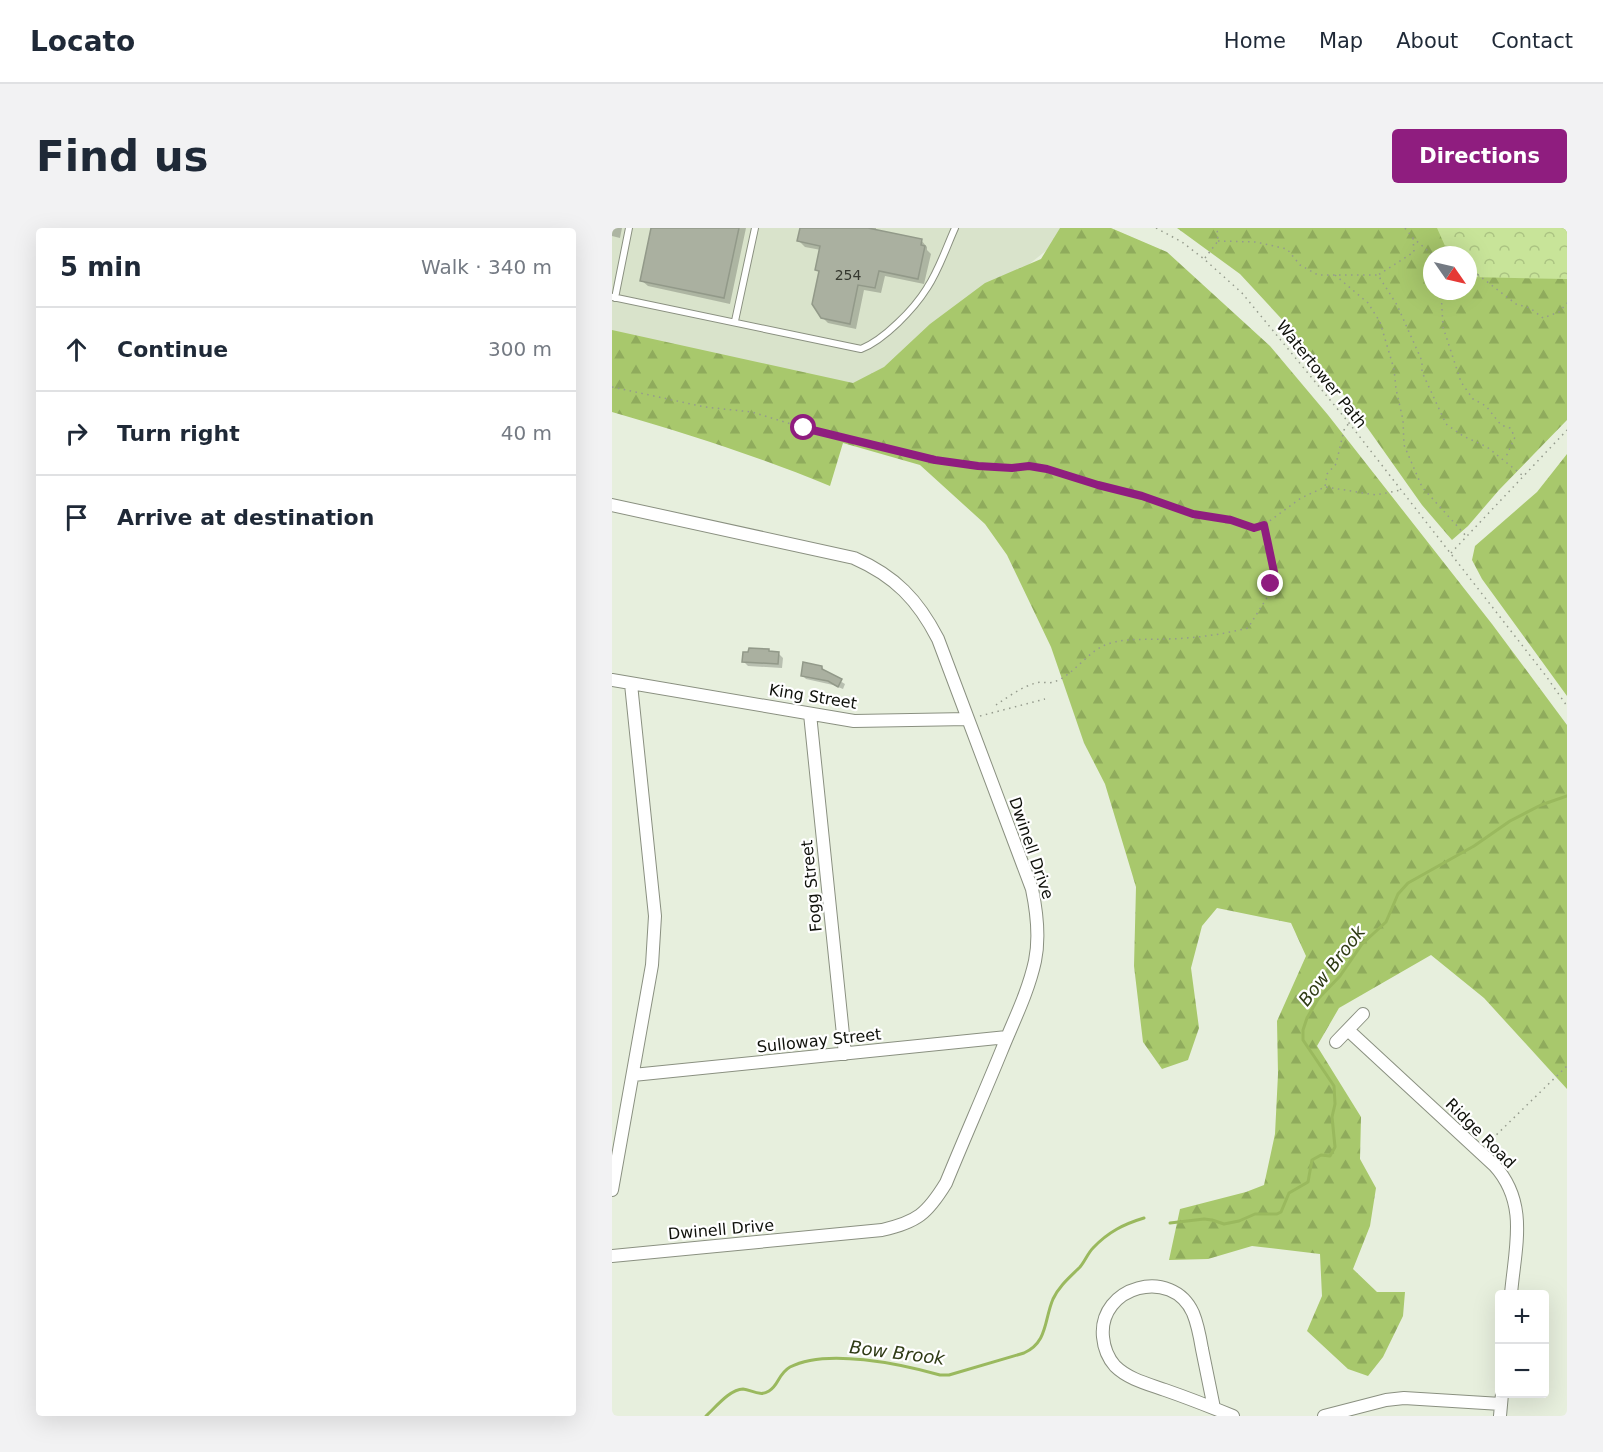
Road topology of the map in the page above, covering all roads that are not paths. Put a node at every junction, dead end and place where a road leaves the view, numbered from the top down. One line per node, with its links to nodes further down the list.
1 (629, 228): 4 (lane)
2 (755, 228): 5 (lane)
3 (956, 228): 5 (lane)
4 (614, 297): 5 (lane)
5 (735, 321)
6 (612, 506): 10 (street, Dwinell Drive)
7 (612, 680): 8 (street, King Street)
8 (631, 684): 9 (street, King Street); 16 (street)
9 (810, 714): 10 (street, King Street); 15 (street, Fogg Street)
10 (968, 719): 13 (street, Dwinell Drive)
11 (1363, 1014): 12 (street)
12 (1348, 1030): 14 (street); 19 (street, Ridge Road)
13 (1007, 1037): 15 (street, Sulloway Street); 18 (street, Dwinell Drive)
14 (1336, 1042)
15 (845, 1054): 16 (street, Sulloway Street)
16 (633, 1076): 17 (street)
17 (612, 1190)
18 (612, 1256)
19 (1511, 1290)
20 (1501, 1404): 23 (street)
21 (1214, 1408): 21 (street); 22 (street)
22 (1233, 1416)
23 (1324, 1416)

